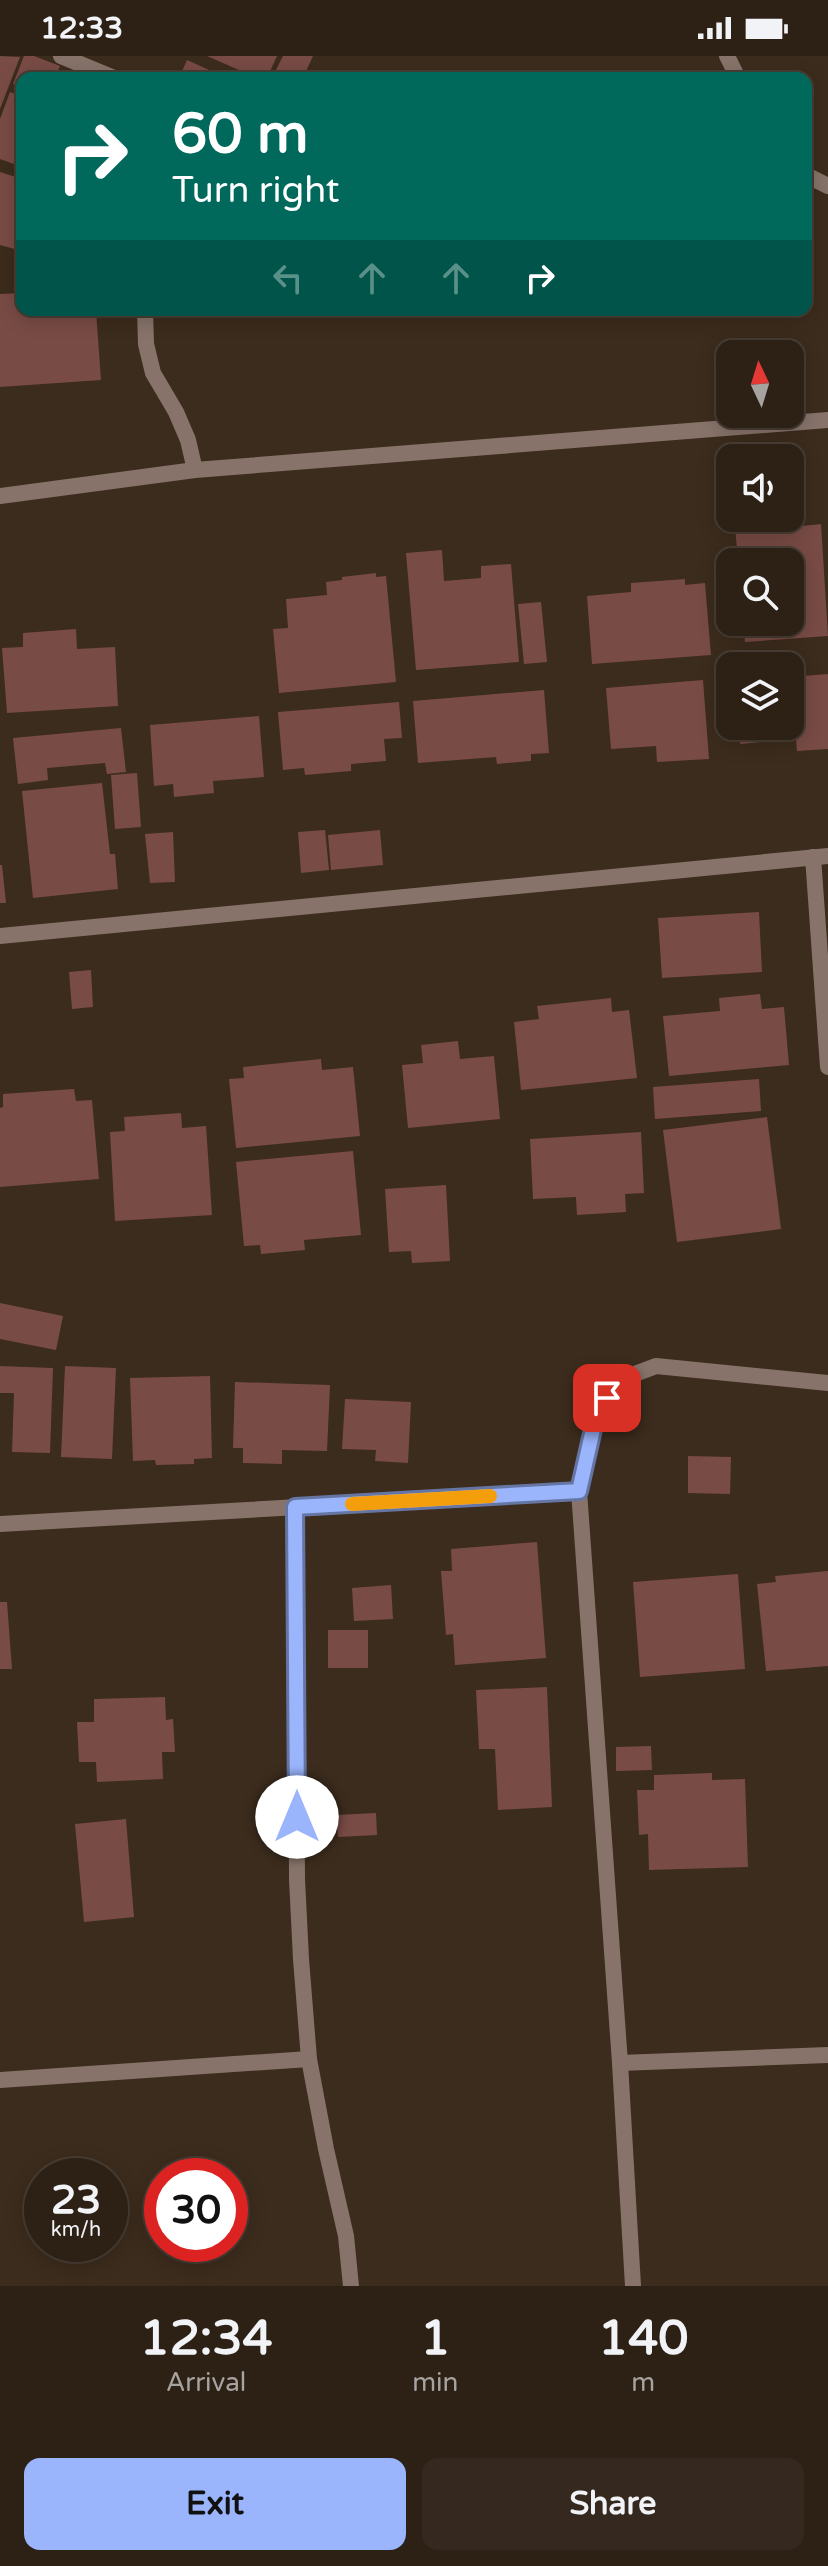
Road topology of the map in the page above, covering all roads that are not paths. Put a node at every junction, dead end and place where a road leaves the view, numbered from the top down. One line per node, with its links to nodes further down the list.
1 (61, 56): 2 (street)
2 (100, 72)
3 (145, 316): 5 (street)
4 (828, 420): 5 (street)
5 (195, 470): 6 (street)
6 (0, 496)
7 (820, 856): 8 (street); 9 (street)
8 (0, 936)
9 (828, 1067)
10 (828, 1383): 11 (street)
11 (579, 1491): 12 (street); 16 (street)
12 (295, 1507): 13 (street); 15 (street)
13 (0, 1524)
14 (828, 2055): 16 (street)
15 (309, 2059): 17 (street); 18 (street)
16 (620, 2063): 19 (street)
17 (0, 2080)
18 (351, 2286)
19 (633, 2286)

